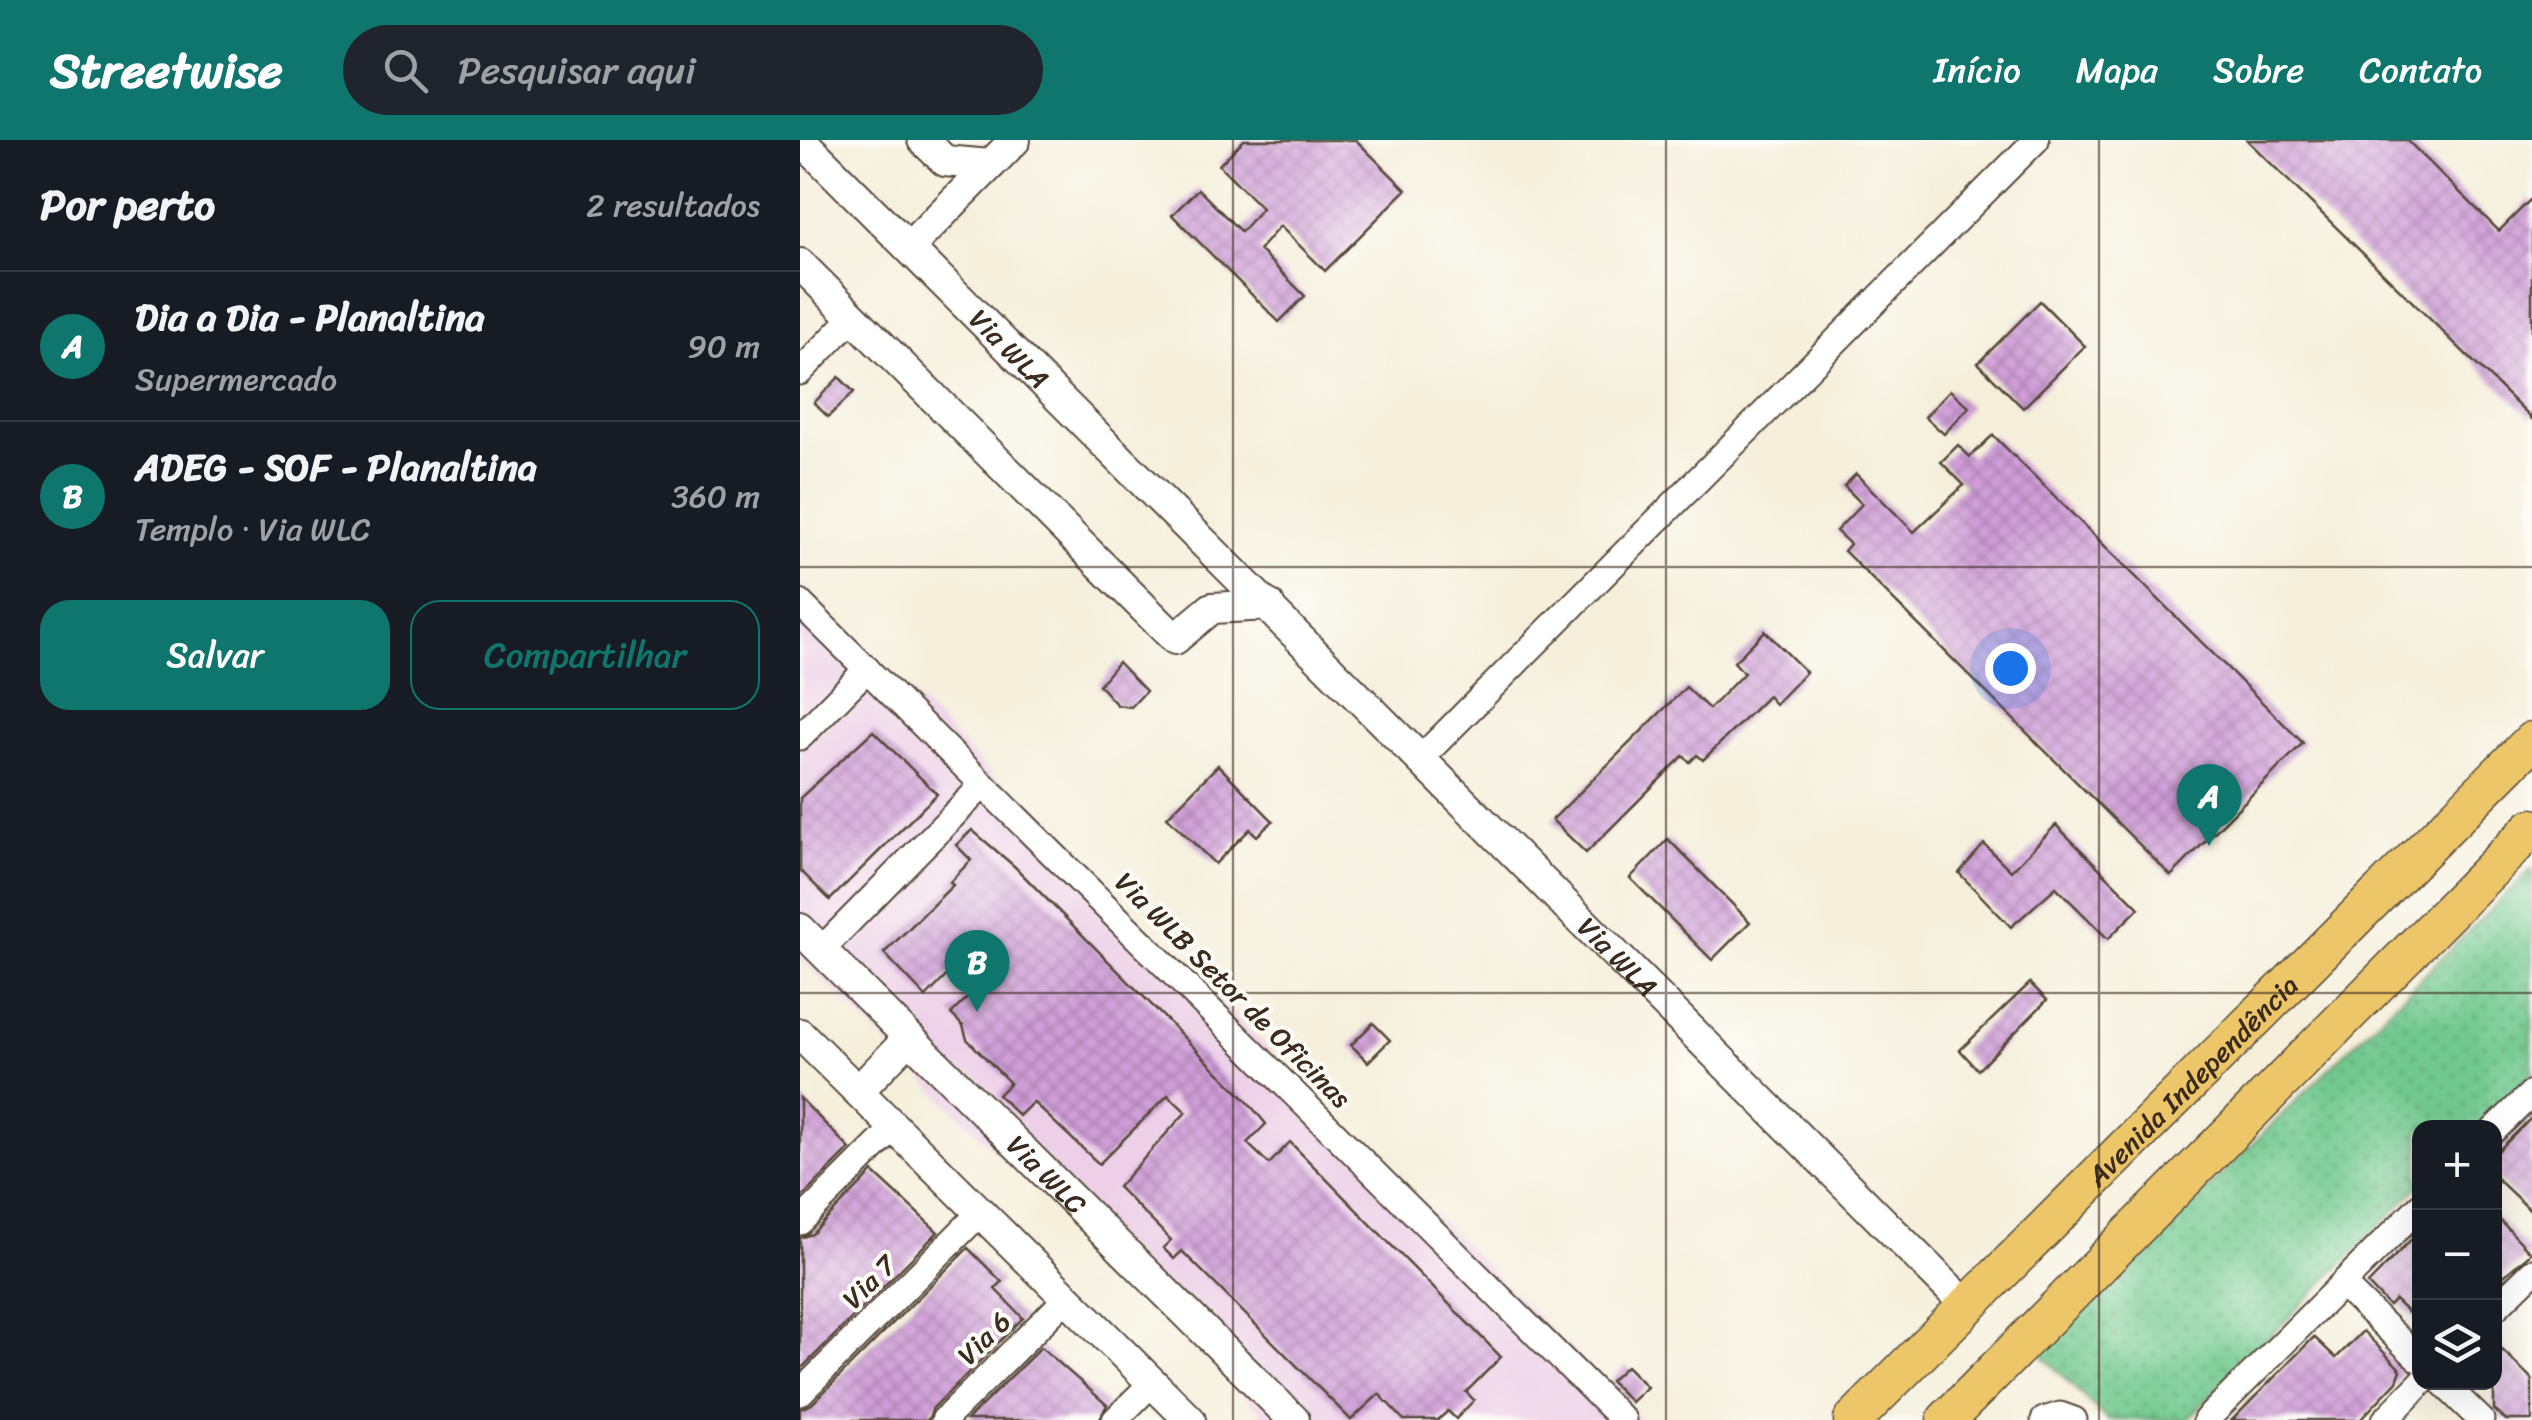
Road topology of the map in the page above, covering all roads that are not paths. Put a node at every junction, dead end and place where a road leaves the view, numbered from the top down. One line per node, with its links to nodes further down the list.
1 (923, 140): 5 (street)
2 (1015, 140): 5 (street)
3 (2036, 140): 17 (street)
4 (822, 147): 6 (street, Via WLA)
5 (990, 165): 6 (street)
6 (909, 247): 10 (street, Via WLA)
7 (800, 264): 8 (street)
8 (854, 316): 9 (street); 13 (street)
9 (800, 372)
10 (1220, 556): 12 (street, Via WLA); 13 (street)
11 (800, 603): 14 (street, Via WLB Setor de Oficinas)
12 (1269, 604): 13 (street); 17 (street, Via WLA)
13 (1212, 608)
14 (867, 669): 15 (street); 18 (street, Via WLB Setor de Oficinas)
15 (800, 737)
16 (2532, 741): 27 (main road, Avenida Independência)
17 (1422, 757): 38 (street, Via WLA)
18 (983, 785): 20 (street); 48 (street, Via WLB Setor de Oficinas)
19 (2532, 828): 31 (main road)
20 (811, 940): 21 (street, Via WLC)
21 (910, 1038): 23 (street); 47 (street, Via WLC)
22 (803, 1043): 23 (street)
23 (858, 1092): 26 (street)
24 (2532, 1093): 25 (street)
25 (2502, 1122)
26 (894, 1128): 29 (street); 30 (street)
27 (2073, 1200): 31 (main road); 32 (main road, Avenida Independência)
28 (2416, 1210): 34 (street)
29 (980, 1213): 36 (street); 43 (street, Via 7)
30 (800, 1222)
31 (2120, 1240): 35 (main road)
32 (2018, 1254): 35 (main road); 38 (main road, Avenida Independência)
33 (2532, 1272): 37 (street)
34 (2342, 1284): 39 (street); 53 (street)
35 (2070, 1292): 50 (main road)
36 (1066, 1298): 40 (street); 44 (street, Via 6)
37 (2502, 1301)
38 (1967, 1306): 49 (main road, Avenida Independência)
39 (2412, 1352)
40 (1152, 1383): 45 (street); 46 (street)
41 (2414, 1390): 54 (street)
42 (2450, 1390): 55 (street)
43 (800, 1393)
44 (944, 1420)
45 (1115, 1420)
46 (1190, 1420)
47 (1294, 1420)
48 (1623, 1420)
49 (1853, 1420)
50 (1946, 1420)
51 (2044, 1420): 52 (street)
52 (2074, 1420)
53 (2206, 1420)
54 (2385, 1420)
55 (2481, 1420)

